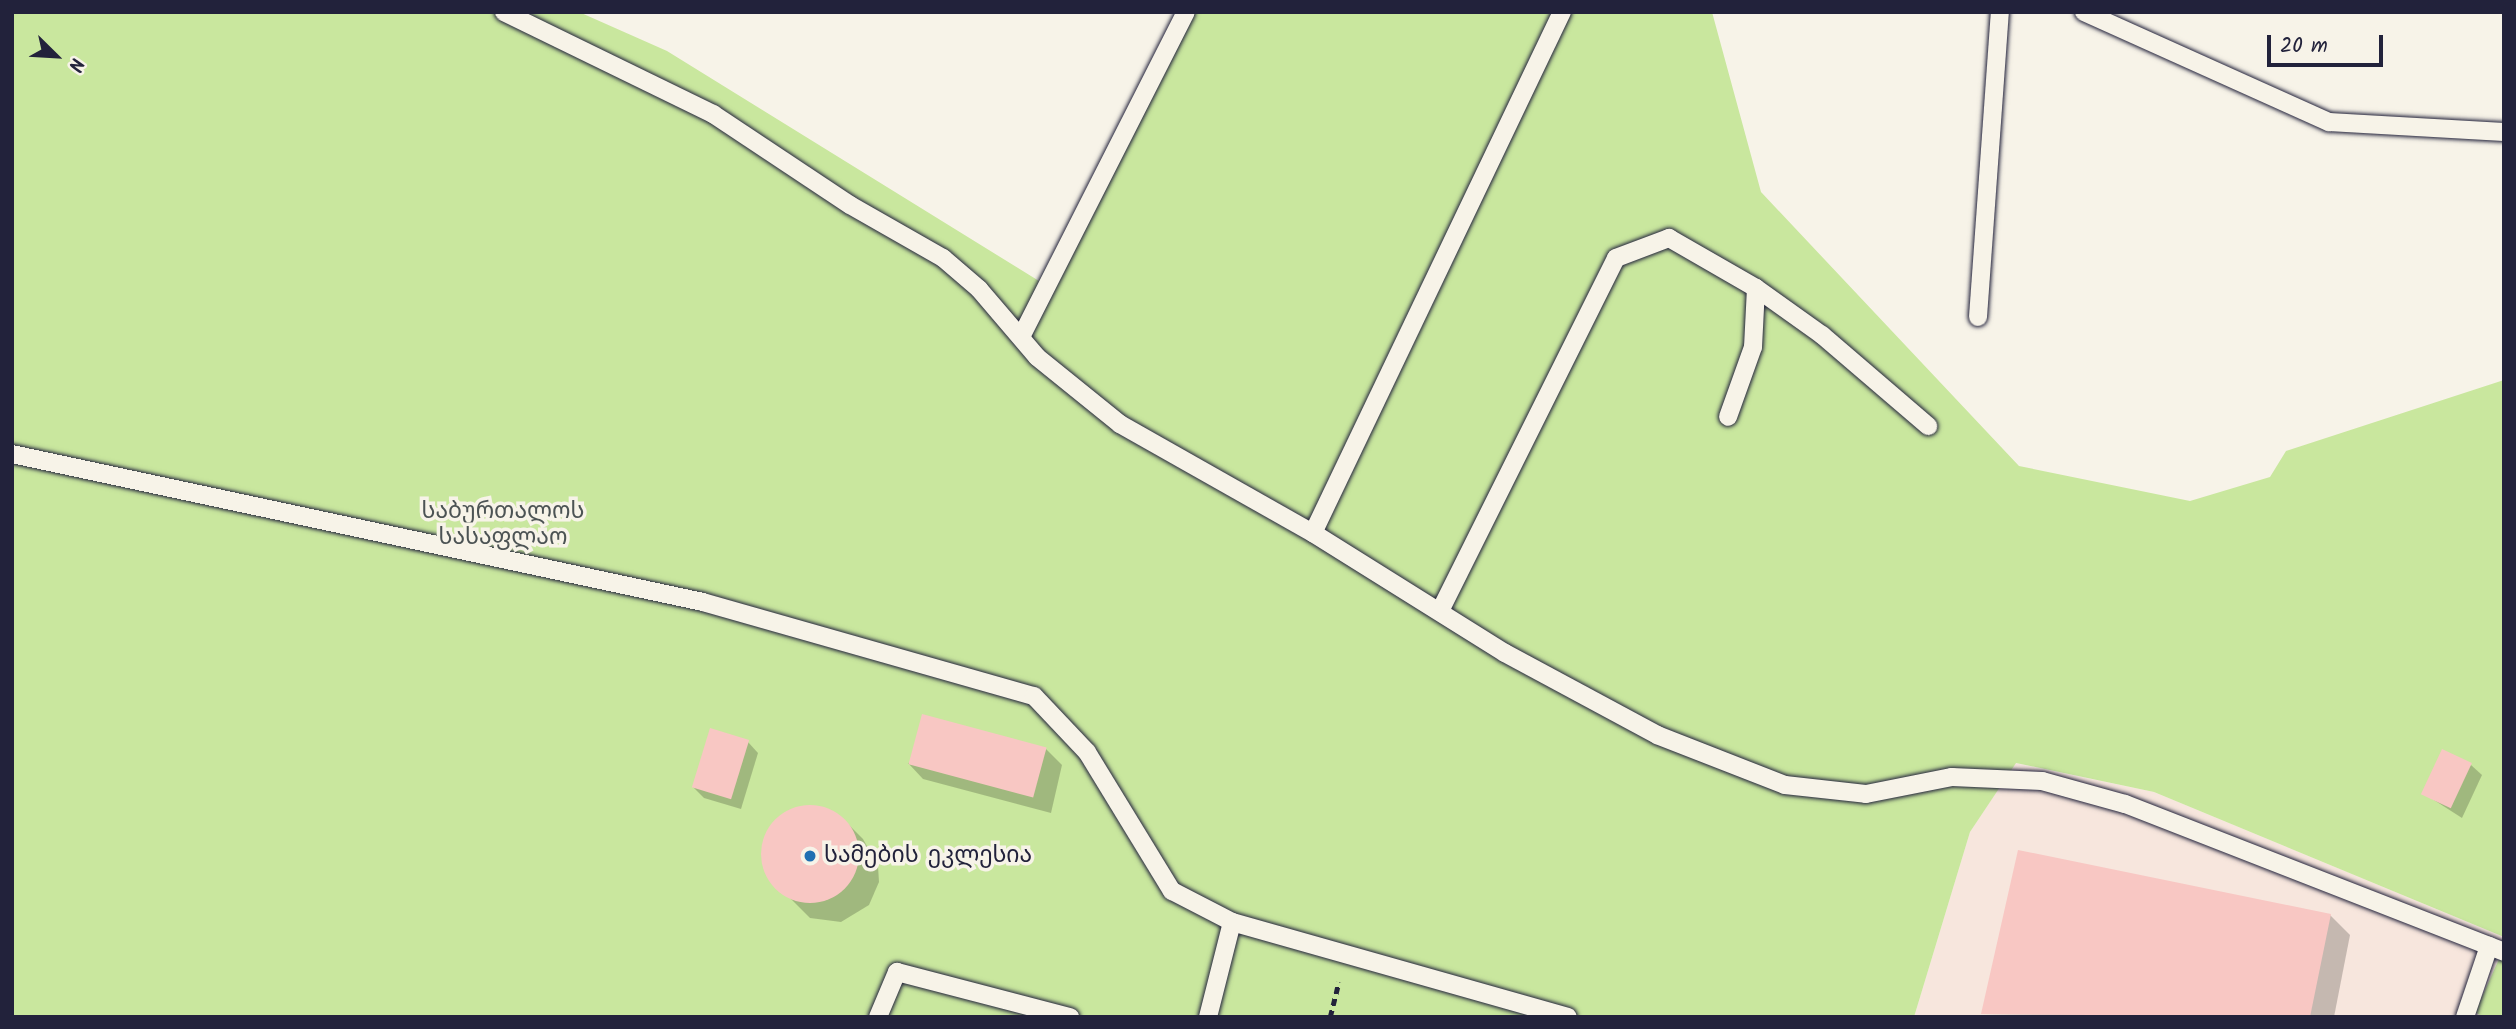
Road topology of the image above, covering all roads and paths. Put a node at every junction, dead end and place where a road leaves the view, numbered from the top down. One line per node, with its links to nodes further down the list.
1 (504, 12): 9 (lane)
2 (1186, 12): 9 (lane)
3 (1562, 12): 13 (lane)
4 (2000, 12): 8 (lane)
5 (2084, 12): 6 (lane)
6 (2499, 134)
7 (1756, 288): 10 (lane); 11 (lane); 14 (lane)
8 (1978, 317)
9 (1020, 337): 13 (lane)
10 (1728, 417)
11 (1928, 426)
12 (12, 454): 15 (lane)
13 (1313, 533): 14 (lane)
14 (1440, 611): 16 (lane)
15 (1232, 922): 17 (lane); 20 (lane)
16 (2497, 949): 23 (lane)
17 (1347, 954): 21 (path); 22 (lane)
18 (878, 1017): 19 (lane)
19 (1070, 1017)
20 (1208, 1017)
21 (1330, 1017)
22 (1568, 1017)
23 (2465, 1017)

